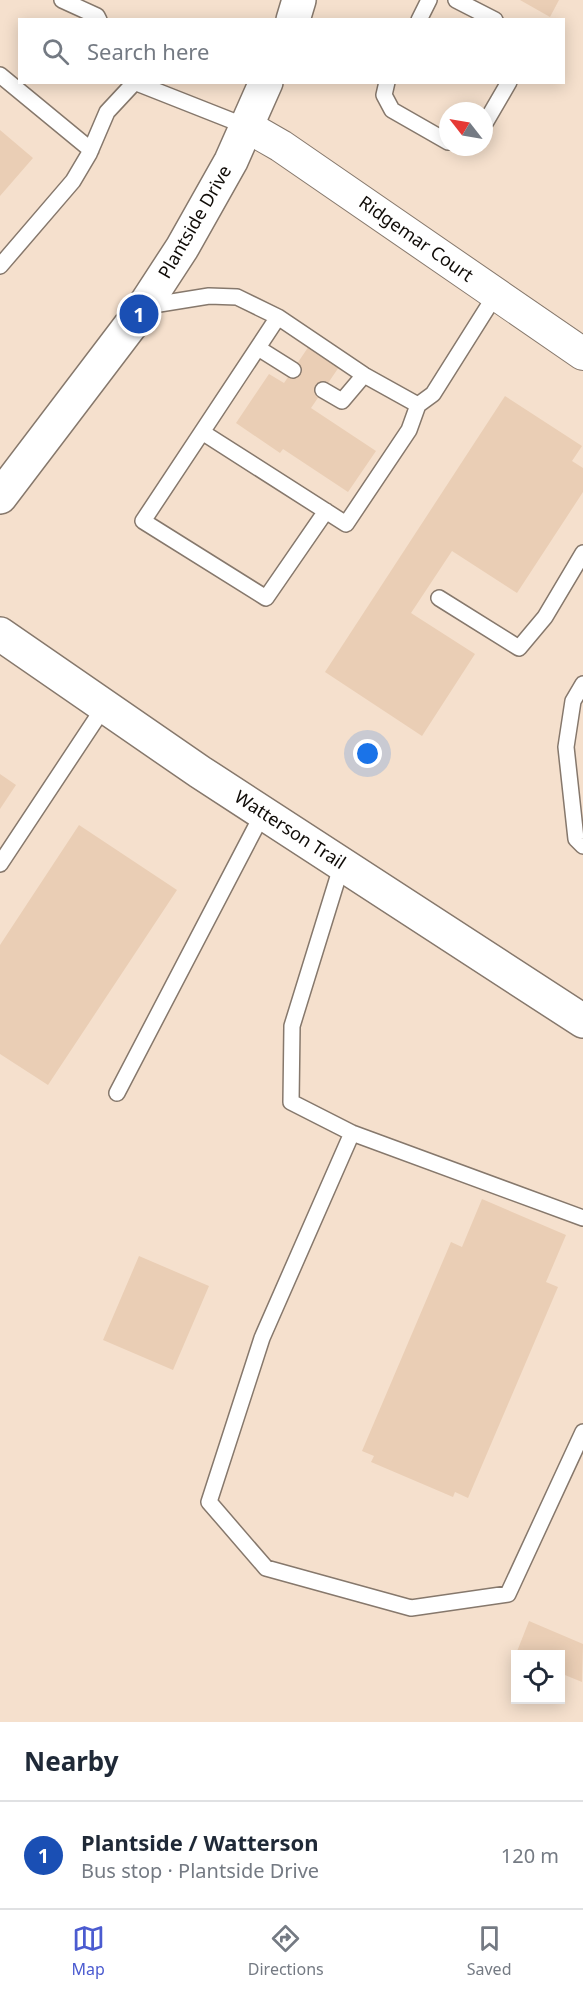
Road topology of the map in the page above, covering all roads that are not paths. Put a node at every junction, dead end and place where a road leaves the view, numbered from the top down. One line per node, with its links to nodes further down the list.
1 (62, 0): 5 (lane)
2 (299, 0): 6 (main road)
3 (429, 0): 7 (lane)
4 (456, 0): 8 (lane)
5 (98, 18)
6 (294, 18)
7 (420, 18)
8 (491, 18)
9 (0, 75): 18 (lane)
10 (133, 84): 18 (lane)
11 (137, 84): 16 (lane)
12 (265, 84): 16 (main road, Plantside Drive)
13 (387, 84): 17 (lane)
14 (508, 84): 15 (lane)
15 (493, 110)
16 (248, 127): 20 (street, Ridgemar Court); 21 (main road, Plantside Drive)
17 (439, 137)
18 (91, 150): 19 (lane)
19 (0, 266)
20 (496, 294): 24 (street, Ridgemar Court); 28 (lane)
21 (144, 307): 22 (lane); 30 (main road, Plantside Drive)
22 (278, 317): 23 (lane); 26 (lane)
23 (258, 348): 25 (lane); 29 (lane)
24 (583, 354)
25 (293, 370)
26 (364, 375): 27 (lane); 28 (lane)
27 (323, 390)
28 (418, 405): 31 (lane)
29 (202, 432): 31 (lane); 31 (lane)
30 (0, 497)
31 (326, 511)
32 (583, 553): 33 (lane)
33 (439, 598)
34 (0, 634): 36 (main road, Watterson Trail)
35 (583, 684): 38 (lane)
36 (104, 707): 37 (main road, Watterson Trail); 39 (lane)
37 (264, 813): 40 (main road, Watterson Trail); 42 (lane)
38 (583, 846)
39 (0, 864)
40 (342, 864): 41 (main road, Watterson Trail); 43 (lane)
41 (583, 1021)
42 (117, 1092)
43 (352, 1133): 44 (lane); 45 (lane)
44 (583, 1218)
45 (583, 1432)

